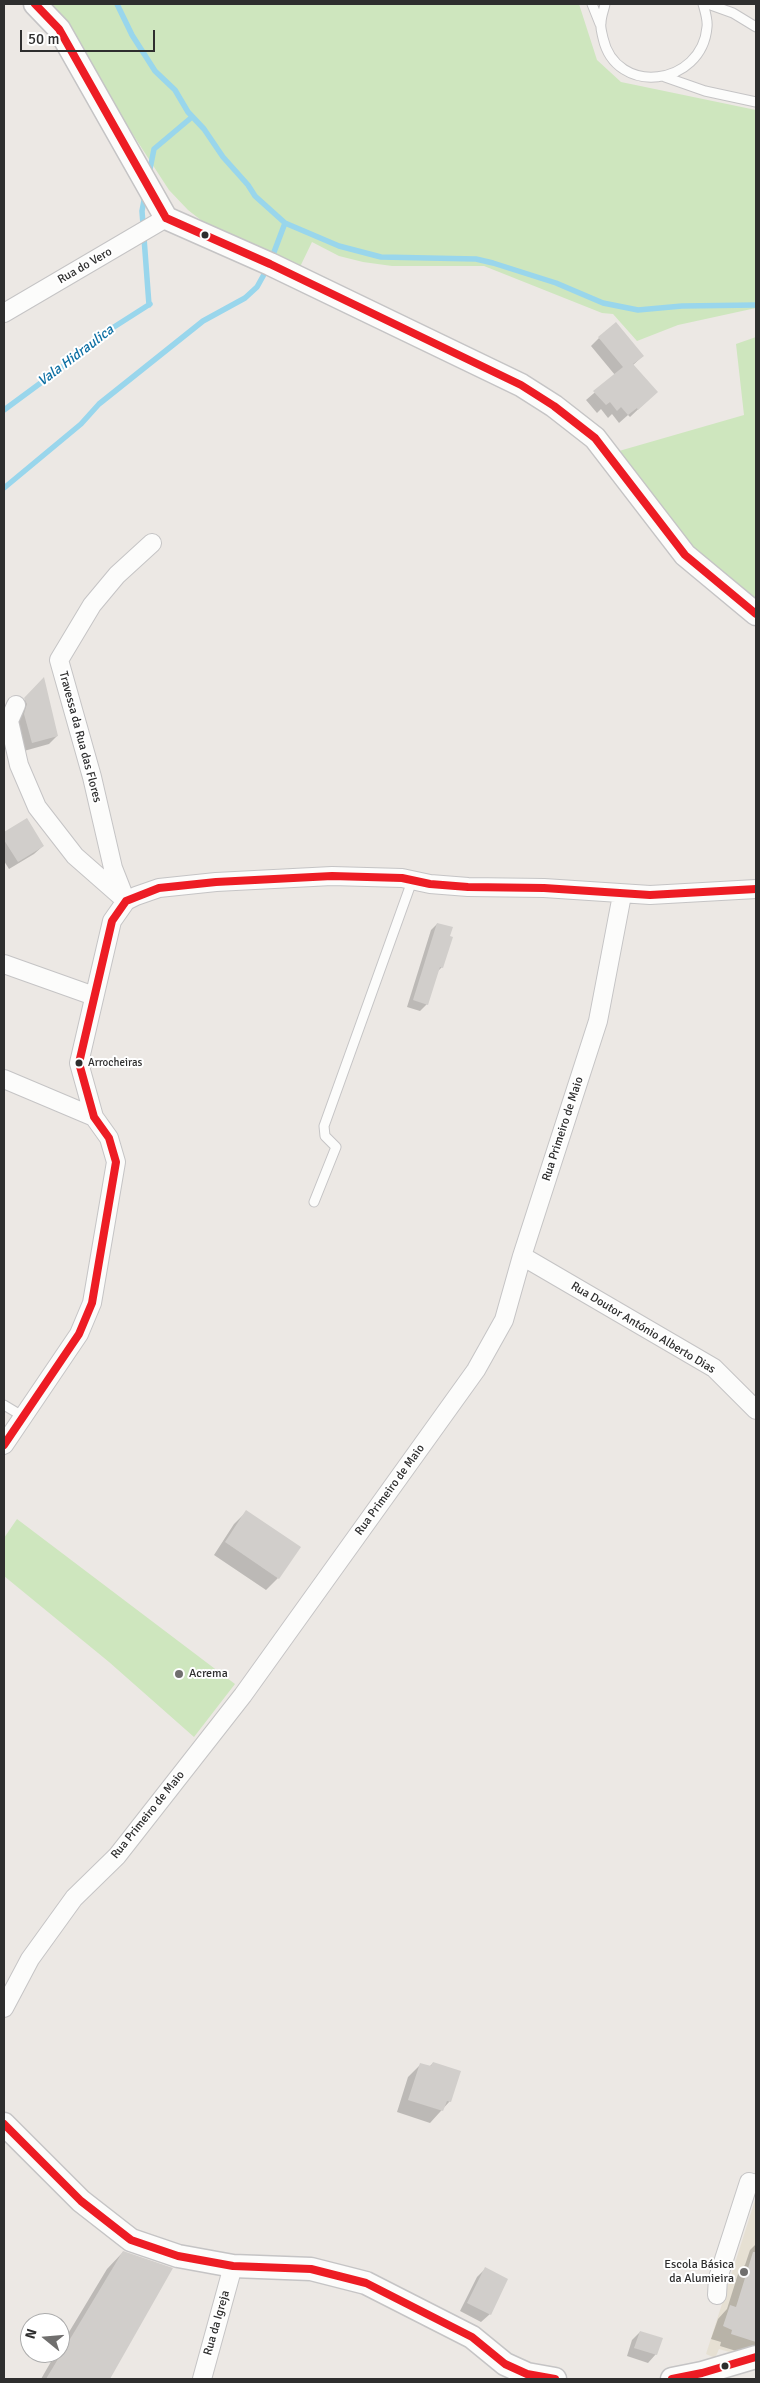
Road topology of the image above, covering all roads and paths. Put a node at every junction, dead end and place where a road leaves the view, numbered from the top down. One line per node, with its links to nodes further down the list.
1 (35, 4): 10 (street)
2 (592, 4): 6 (lane)
3 (605, 4): 6 (lane)
4 (703, 4): 8 (lane)
5 (708, 4): 7 (lane)
6 (600, 24): 8 (lane)
7 (756, 27)
8 (665, 77): 9 (lane)
9 (756, 102)
10 (166, 218): 11 (street, Rua do Vero); 13 (street)
11 (4, 313)
12 (152, 543): 18 (street, Travessa da Rua das Flores)
13 (756, 614)
14 (16, 705): 18 (street)
15 (412, 881): 17 (street); 18 (street); 23 (lane)
16 (756, 889): 17 (street)
17 (622, 895): 24 (street, Rua Primeiro de Maio)
18 (126, 901): 20 (street)
19 (4, 964): 20 (street)
20 (94, 996): 22 (street)
21 (4, 1079): 22 (street)
22 (94, 1117): 27 (street)
23 (314, 1202)
24 (522, 1256): 26 (street, Rua Doutor António Alberto Dias); 29 (street, Rua Primeiro de Maio)
25 (4, 1405): 27 (lane)
26 (756, 1410)
27 (24, 1417): 28 (street)
28 (4, 1445)
29 (4, 2008)
30 (4, 2124): 32 (street)
31 (756, 2184): 33 (street)
32 (233, 2266): 35 (street); 36 (street, Rua da Igreja)
33 (717, 2294)
34 (756, 2357): 38 (street)
35 (506, 2372): 37 (street)
36 (202, 2379)
37 (555, 2379)
38 (672, 2379)

